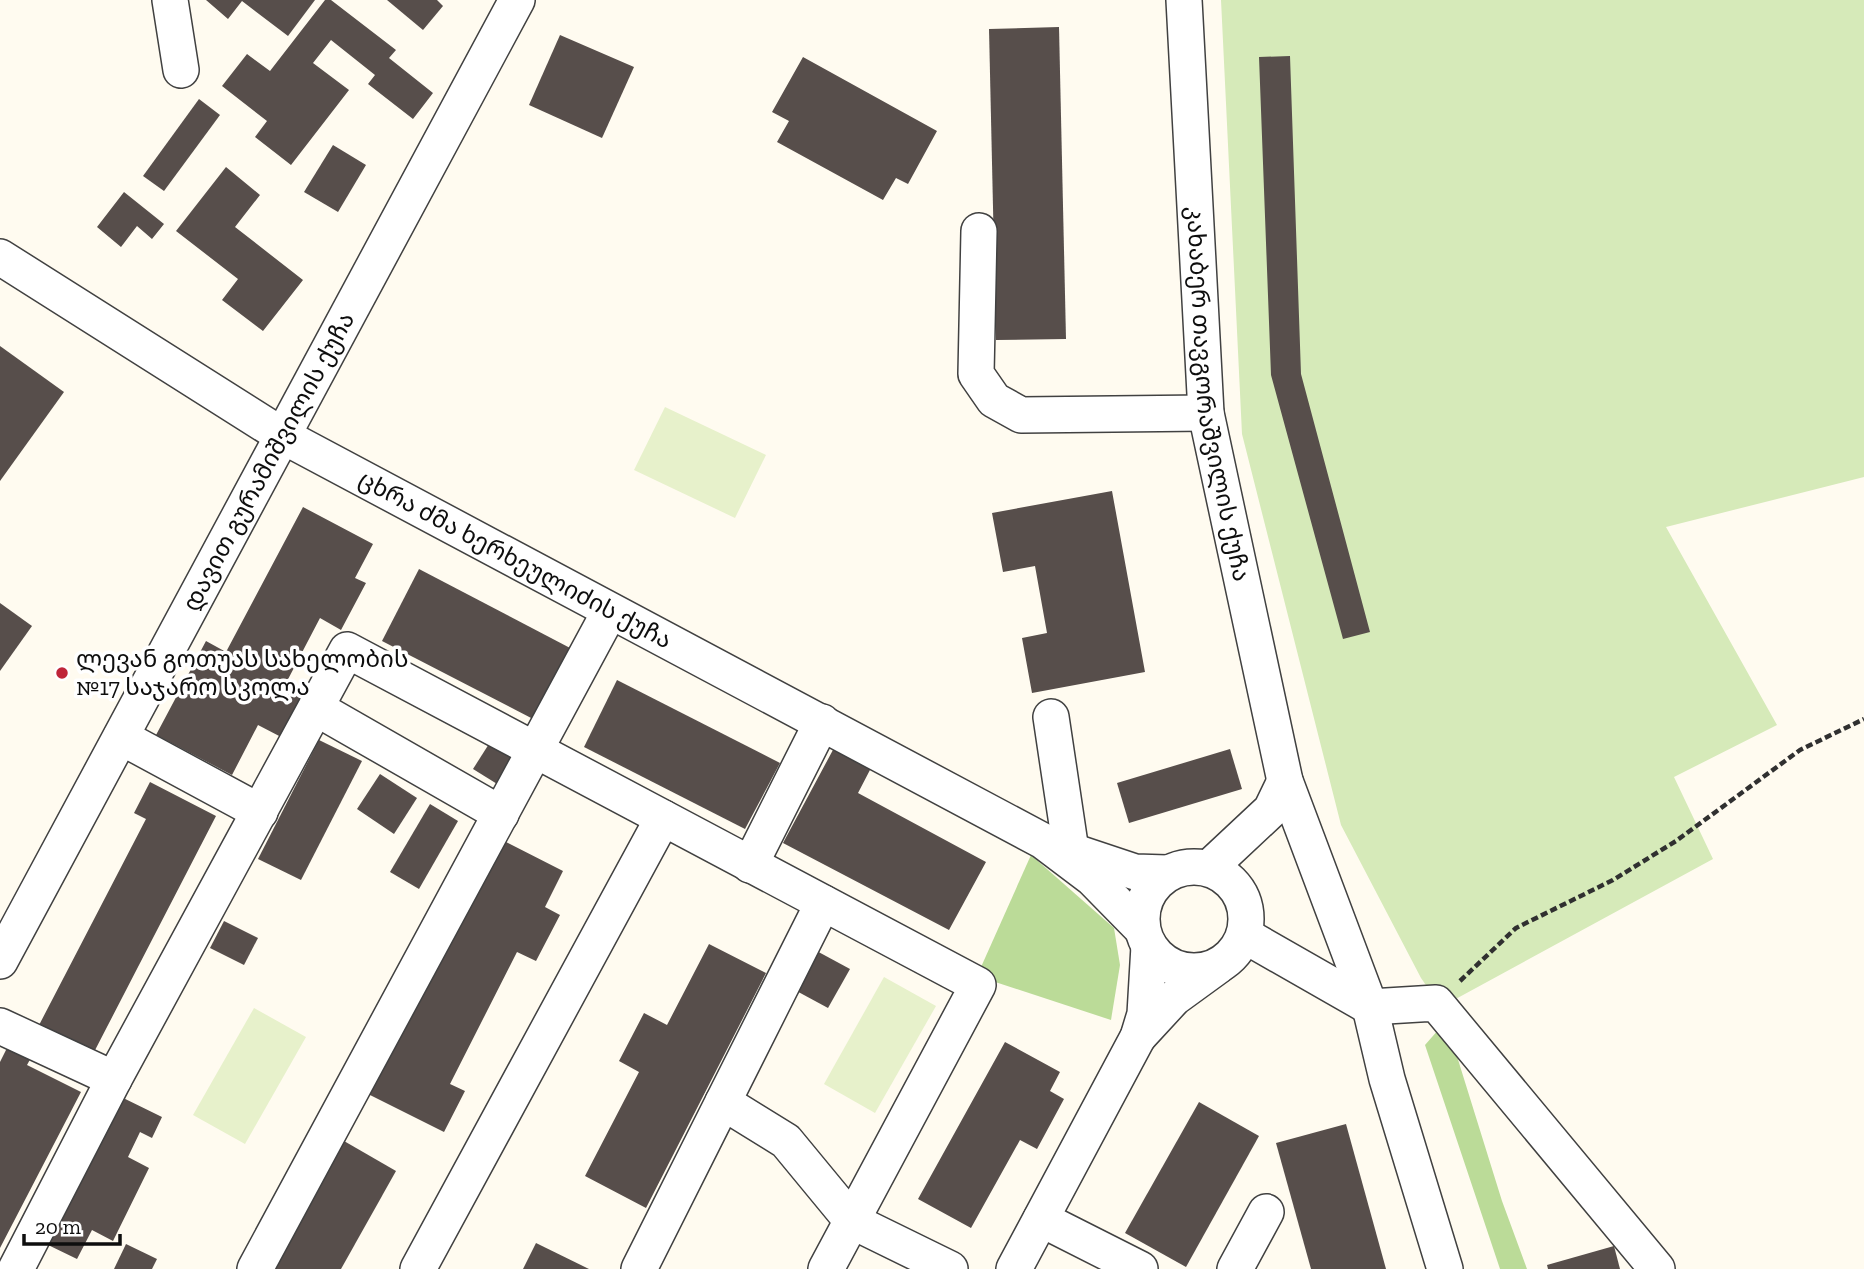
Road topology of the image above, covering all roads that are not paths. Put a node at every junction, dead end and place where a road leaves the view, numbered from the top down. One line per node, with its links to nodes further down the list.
1 (170, 0): 4 (street)
2 (1184, 0): 7 (street, კახაბერ თავგორაშვილის ქუჩა)
3 (511, 3): 8 (street, დავით გურამიშვილის ქუჩა)
4 (181, 70)
5 (979, 231): 7 (street)
6 (0, 257): 8 (street, ცხრა ძმა ხერხეულიძის ქუჩა)
7 (1206, 412): 15 (street, კახაბერ თავგორაშვილის ქუჩა)
8 (283, 436): 9 (street, ცხრა ძმა ხერხეულიძის ქუჩა); 13 (street, დავით გურამიშვილის ქუჩა)
9 (610, 611): 12 (street, ცხრა ძმა ხერხეულიძის ქუჩა); 14 (street)
10 (316, 708): 14 (street); 16 (street); 17 (street)
11 (1051, 717): 19 (street)
12 (822, 722): 19 (street, ცხრა ძმა ხერხეულიძის ქუჩა); 20 (street)
13 (121, 737): 16 (street); 26 (street, დავით გურამიშვილის ქუჩა)
14 (536, 750): 17 (street); 18 (street)
15 (1284, 781): 21 (street); 28 (street, კახაბერ თავგორაშვილის ქუჩა)
16 (260, 812): 31 (street)
17 (501, 814): 37 (street)
18 (663, 818): 20 (street); 38 (street)
19 (1057, 846): 22 (street, ცხრა ძმა ხერხეულიძის ქუჩა); 25 (street, ცხრა ძმა ხერხეულიძის ქუჩა)
20 (750, 864): 23 (street)
21 (1209, 868): 22 (street); 24 (street)
22 (1167, 873): 25 (street)
23 (823, 903): 32 (street); 35 (street)
24 (1244, 935): 27 (street); 28 (street)
25 (1146, 938): 27 (street); 30 (street)
26 (0, 961)
27 (1219, 965): 30 (street)
28 (1370, 1007): 45 (street, კახაბერ თავგორაშვილის ქუჩა); 46 (street)
29 (0, 1026): 31 (street)
30 (1138, 1037): 34 (street)
31 (114, 1079): 36 (street)
32 (723, 1102): 35 (street); 39 (street)
33 (1266, 1212): 44 (street)
34 (1041, 1219): 42 (street); 43 (street)
35 (852, 1221): 40 (street); 41 (street)
36 (16, 1269)
37 (255, 1269)
38 (418, 1269)
39 (639, 1269)
40 (826, 1269)
41 (950, 1269)
42 (1014, 1269)
43 (1140, 1269)
44 (1235, 1269)
45 (1445, 1269)
46 (1657, 1269)

